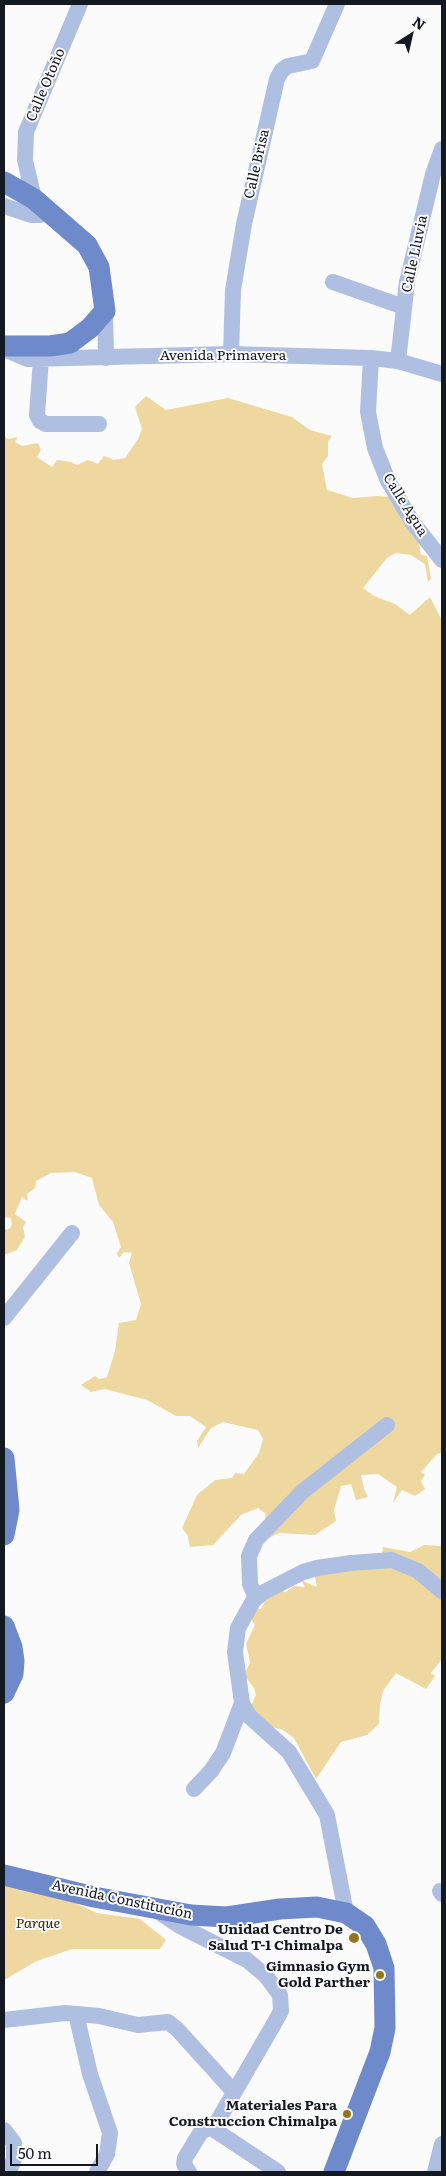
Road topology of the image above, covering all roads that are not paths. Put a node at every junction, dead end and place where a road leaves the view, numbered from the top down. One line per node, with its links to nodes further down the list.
1 (80, 4): 6 (street, Calle Otoño)
2 (337, 4): 12 (street, Calle Brisa)
3 (442, 149): 4 (street, Calle Lluvia)
4 (438, 177): 9 (street, Calle Lluvia)
5 (4, 182): 6 (main road)
6 (41, 205): 7 (street); 10 (main road)
7 (4, 206)
8 (332, 282): 9 (street)
9 (404, 308): 16 (street, Calle Lluvia)
10 (105, 311): 11 (main road); 13 (street)
11 (4, 348): 15 (street, Avenida Primavera)
12 (230, 354): 13 (street, Avenida Primavera); 14 (street, Avenida Primavera)
13 (106, 358): 15 (street, Avenida Primavera)
14 (371, 358): 16 (street, Avenida Primavera); 19 (street, Calle Agua)
15 (42, 359): 18 (street)
16 (398, 361): 17 (street, Avenida Primavera)
17 (442, 374)
18 (99, 424)
19 (442, 560)
20 (72, 1233): 21 (street)
21 (4, 1318)
22 (387, 1425): 26 (street)
23 (4, 1458): 24 (main road)
24 (4, 1535)
25 (442, 1591): 26 (street)
26 (256, 1598): 29 (street)
27 (4, 1626): 28 (main road)
28 (4, 1693)
29 (242, 1702): 30 (street); 33 (street)
30 (194, 1789)
31 (4, 1875): 32 (main road, Avenida Constitución)
32 (153, 1908): 33 (main road, Avenida Constitución); 36 (street)
33 (346, 1913): 44 (main road, Avenida Constitución)
34 (76, 2014): 35 (street); 36 (street); 41 (street)
35 (4, 2020)
36 (234, 2092): 37 (street)
37 (212, 2129): 42 (street); 43 (street)
38 (4, 2130): 40 (street)
39 (442, 2144): 45 (street)
40 (9, 2172)
41 (97, 2172)
42 (189, 2172)
43 (278, 2172)
44 (334, 2172)
45 (435, 2172)

